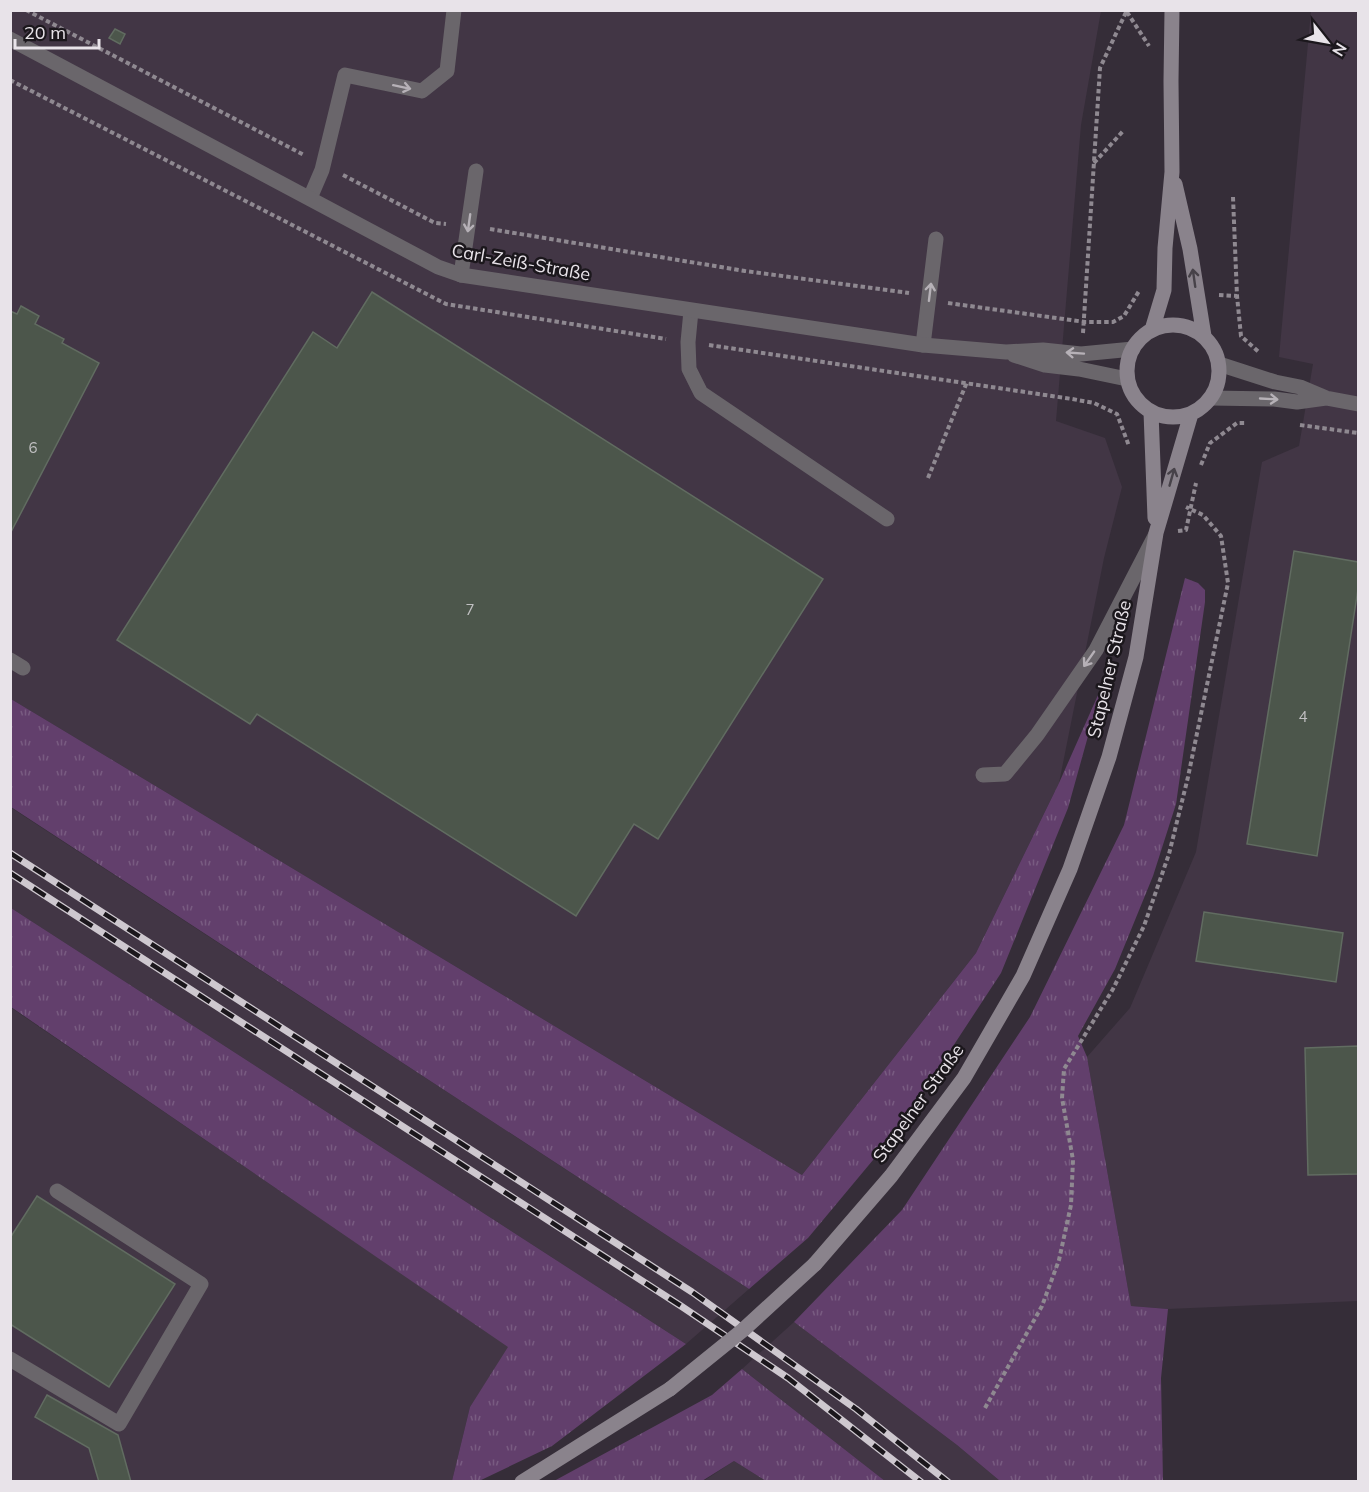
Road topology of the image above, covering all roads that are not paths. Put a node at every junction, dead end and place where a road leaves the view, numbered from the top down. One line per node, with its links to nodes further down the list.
1 (454, 10): 6 (street, one-way to 1)
2 (1172, 10): 5 (street)
3 (10, 39): 6 (street, Carl-Zeiß-Straße)
4 (476, 171): 8 (street, one-way to 8)
5 (1172, 172): 10 (street); 11 (street, one-way to 5)
6 (310, 198): 8 (street, Carl-Zeiß-Straße)
7 (936, 239): 12 (street, one-way to 7)
8 (461, 275): 9 (street, Carl-Zeiß-Straße)
9 (691, 311): 12 (street, Carl-Zeiß-Straße); 22 (street)
10 (1152, 330): 11 (street); 13 (street)
11 (1203, 336): 15 (street)
12 (923, 345): 14 (street, Carl-Zeiß-Straße)
13 (1133, 349): 14 (street, Carl-Zeiß-Straße, one-way to 14); 16 (street)
14 (1006, 352): 16 (street, Carl-Zeiß-Straße)
15 (1220, 364): 17 (street); 18 (street)
16 (1127, 379): 20 (street)
17 (1211, 398): 18 (street, one-way to 18); 21 (street)
18 (1326, 398): 19 (street)
19 (1359, 404)
20 (1151, 412): 21 (street); 23 (street, Stapelner Straße)
21 (1191, 414): 23 (street, Stapelner Straße, one-way to 21)
22 (887, 519)
23 (1156, 533): 24 (street, one-way to 24); 27 (street, Stapelner Straße, bridge)
24 (983, 775)
25 (57, 1191): 26 (street)
26 (10, 1359)
27 (522, 1482)

